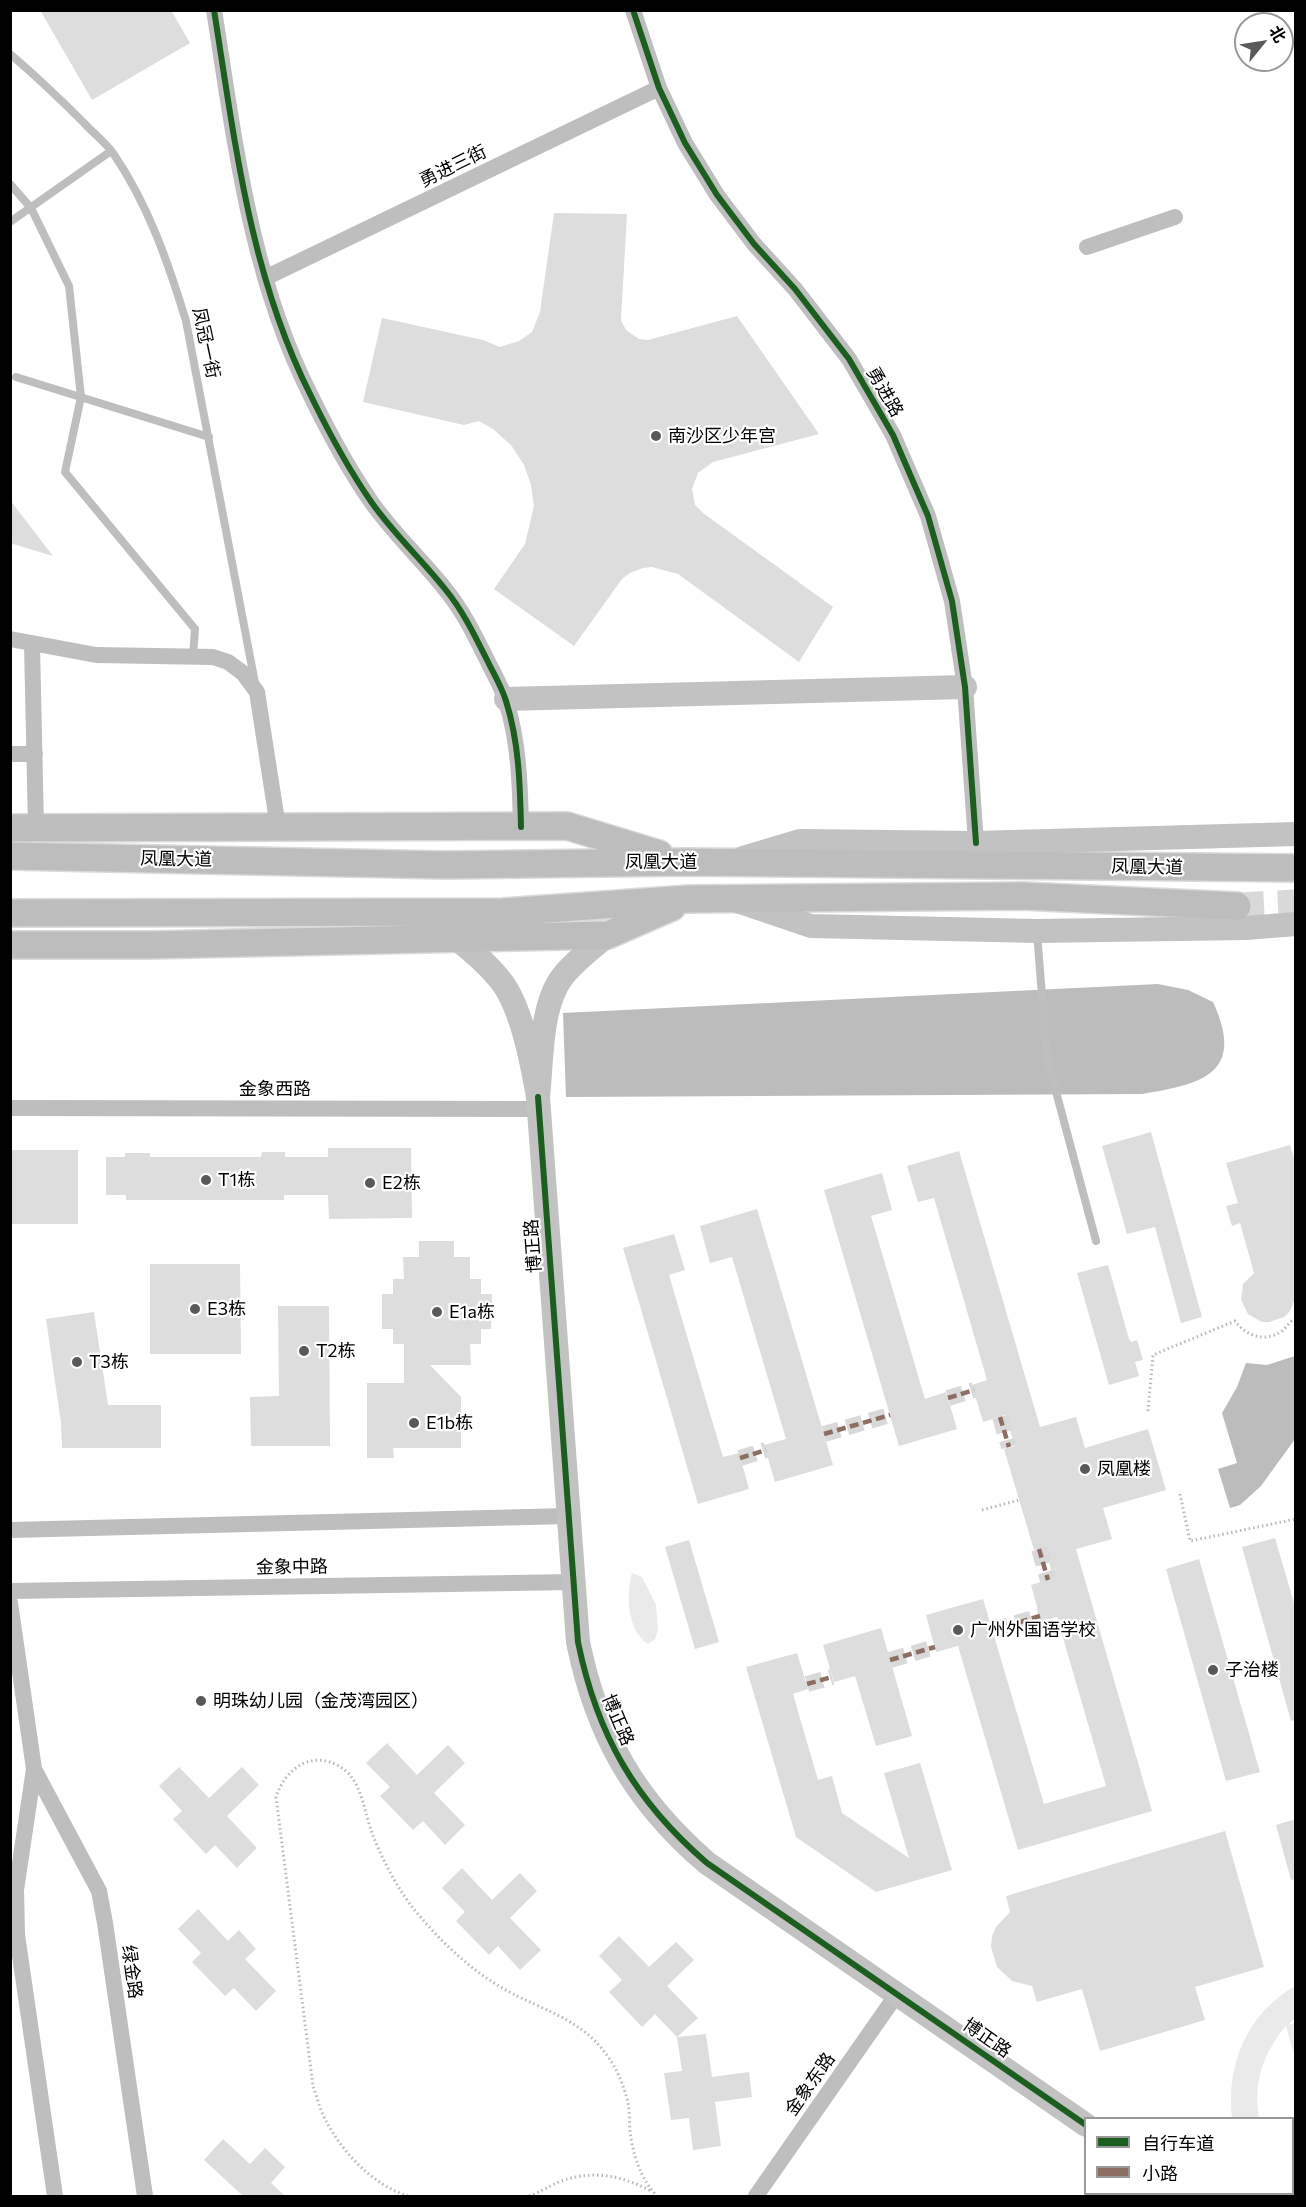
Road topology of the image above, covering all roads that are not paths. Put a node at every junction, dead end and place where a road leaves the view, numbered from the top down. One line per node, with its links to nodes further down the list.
1 (214, 10): 11 (street)
2 (633, 10): 4 (street, 勇进路)
3 (10, 54): 5 (lane, 凤冠一街)
4 (659, 88): 11 (street, 勇进三街); 18 (street, 勇进路)
5 (111, 151): 7 (lane); 14 (lane, 凤冠一街)
6 (10, 184): 7 (lane)
7 (31, 208): 9 (lane); 13 (lane)
8 (1175, 217): 10 (street)
9 (10, 222)
10 (1087, 247)
11 (265, 279): 20 (street)
12 (16, 377): 13 (lane)
13 (81, 397): 14 (lane); 17 (lane)
14 (209, 437): 19 (lane, 凤冠一街)
15 (10, 639): 16 (street)
16 (32, 644): 17 (street); 22 (street)
17 (193, 656): 19 (street)
18 (965, 687): 20 (street); 27 (street, 勇进路)
19 (256, 692): 24 (street)
20 (506, 699): 23 (street)
21 (10, 754): 22 (street)
22 (35, 754): 25 (street)
23 (521, 826): 24 (main road); 29 (main road)
24 (278, 827): 25 (main road)
25 (23, 828)
26 (1296, 834): 27 (street)
27 (975, 843): 30 (street)
28 (19, 856): 29 (main road, 凤凰大道)
29 (686, 862): 30 (main road, 凤凰大道)
30 (730, 862): 31 (main road, 凤凰大道)
31 (1296, 868)
32 (729, 898): 33 (main road, 凤凰大道); 34 (main road, 凤凰大道); 37 (street)
33 (689, 899): 35 (main road, 凤凰大道); 38 (main road)
34 (1237, 906)
35 (24, 913)
36 (1296, 924): 37 (street)
37 (1037, 931): 43 (lane)
38 (608, 935): 39 (main road); 41 (street)
39 (457, 939): 40 (main road); 41 (street)
40 (10, 945)
41 (538, 1103): 42 (street, 金象西路); 44 (street, 博正路)
42 (10, 1108)
43 (1096, 1241)
44 (568, 1516): 45 (street); 46 (street, 博正路)
45 (10, 1530)
46 (574, 1582): 47 (street, 金象中路); 50 (street, 博正路)
47 (10, 1591)
48 (10, 1603): 49 (street, 绿金路)
49 (34, 1769): 52 (street, 绿金路); 53 (street, 绿金路)
50 (897, 1994): 51 (street, 博正路); 54 (street, 金象东路)
51 (1084, 2124)
52 (55, 2196)
53 (145, 2196)
54 (756, 2196)

